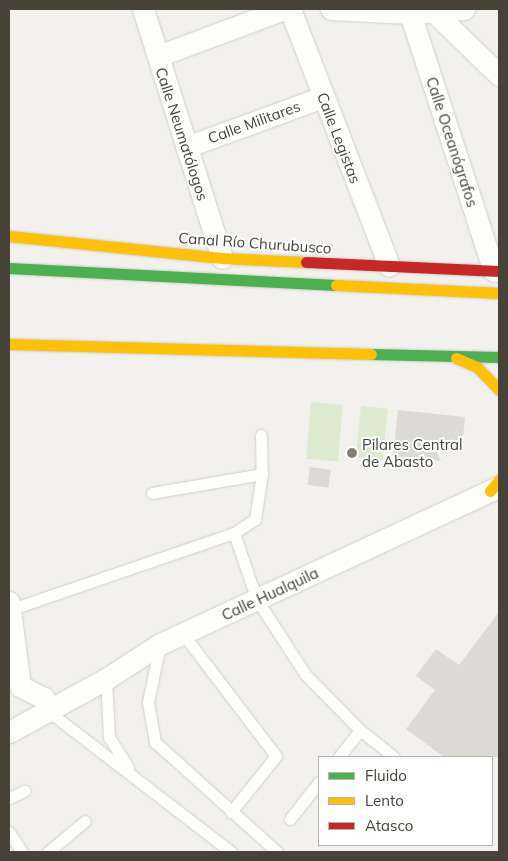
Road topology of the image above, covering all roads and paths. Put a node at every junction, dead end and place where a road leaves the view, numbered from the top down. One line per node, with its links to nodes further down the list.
1 (143, 9): 8 (street, Calle Neumatólogos)
2 (284, 9): 8 (street)
3 (290, 9): 10 (street, Calle Legistas)
4 (331, 9): 7 (street)
5 (464, 9): 6 (street)
6 (434, 12): 7 (street); 9 (street)
7 (410, 13): 16 (street, Calle Oceanógrafos)
8 (158, 56): 11 (street, Calle Neumatólogos)
9 (499, 75)
10 (323, 97): 11 (street, Calle Militares); 14 (street, Calle Legistas)
11 (186, 147): 13 (street, Calle Neumatólogos)
12 (9, 236): 13 (main road, Canal Río Churubusco)
13 (222, 258): 14 (main road, Canal Río Churubusco)
14 (389, 266): 16 (main road, Canal Río Churubusco)
15 (9, 268): 17 (main road)
16 (497, 271)
17 (499, 293)
18 (9, 344): 19 (main road)
19 (452, 356): 20 (main road); 21 (main road)
20 (499, 357)
21 (499, 390)
22 (261, 435): 23 (lane)
23 (262, 474): 25 (lane); 26 (lane)
24 (497, 486): 27 (street, Calle Hualquila)
25 (152, 493)
26 (234, 533): 27 (lane); 29 (lane)
27 (257, 600): 30 (street, Calle Hualquila); 35 (lane)
28 (9, 602): 29 (street)
29 (9, 610): 33 (street)
30 (183, 634): 31 (street, Calle Hualquila); 43 (lane)
31 (160, 644): 32 (street, Calle Hualquila); 43 (lane)
32 (106, 679): 34 (street, Calle Hualquila); 39 (lane)
33 (14, 688): 34 (street)
34 (48, 711): 36 (street, Calle Hualquila); 39 (lane)
35 (360, 730): 37 (lane); 38 (lane)
36 (9, 732)
37 (340, 756)
38 (393, 756)
39 (131, 772): 49 (lane)
40 (318, 783): 44 (lane)
41 (24, 791): 42 (lane)
42 (9, 798)
43 (231, 812): 50 (lane)
44 (290, 819)
45 (85, 821): 48 (lane)
46 (9, 832): 47 (lane)
47 (22, 852)
48 (48, 852)
49 (231, 852)
50 (276, 852)

